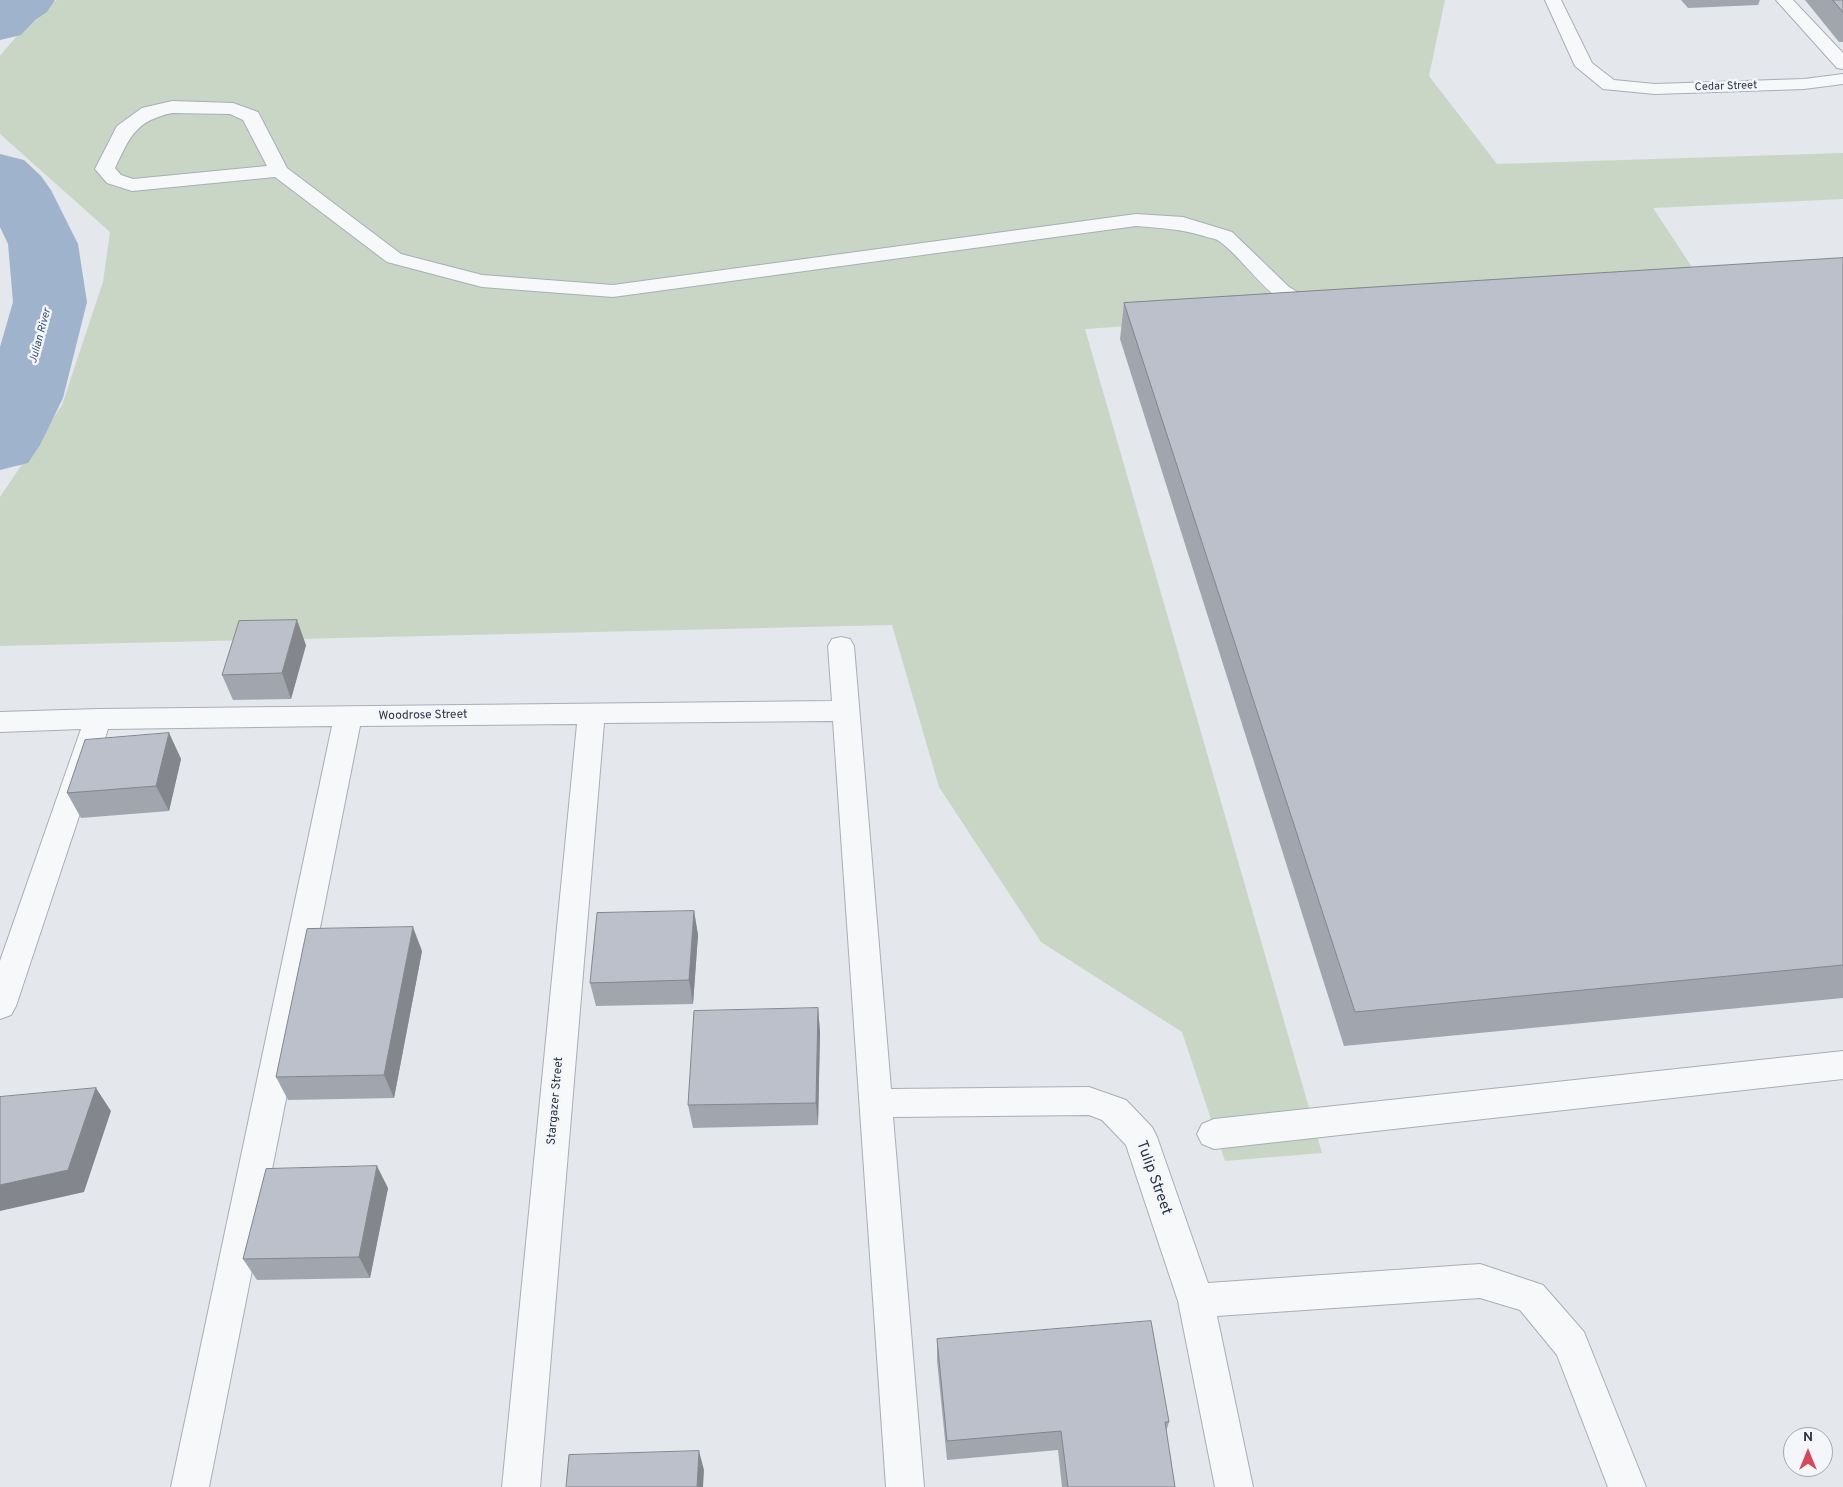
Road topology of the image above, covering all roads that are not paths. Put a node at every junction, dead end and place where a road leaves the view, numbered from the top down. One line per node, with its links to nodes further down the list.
1 (1553, 0): 4 (street, Cedar Street)
2 (1784, 0): 3 (street)
3 (1843, 64)
4 (1843, 79)
5 (279, 171): 5 (street); 6 (street)
6 (1339, 310)
7 (841, 646): 8 (street)
8 (846, 711): 9 (street, Woodrose Street); 15 (street)
9 (591, 714): 10 (street, Woodrose Street); 19 (street, Stargazer Street)
10 (348, 717): 11 (street, Woodrose Street); 18 (street)
11 (98, 719): 12 (street, Woodrose Street); 13 (street)
12 (0, 722)
13 (0, 1006)
14 (1843, 1065): 16 (street)
15 (876, 1103): 17 (street, Tulip Street); 20 (street)
16 (1214, 1134)
17 (1196, 1301): 21 (street, Tulip Street); 22 (street)
18 (190, 1487)
19 (521, 1487)
20 (904, 1487)
21 (1234, 1487)
22 (1627, 1487)

